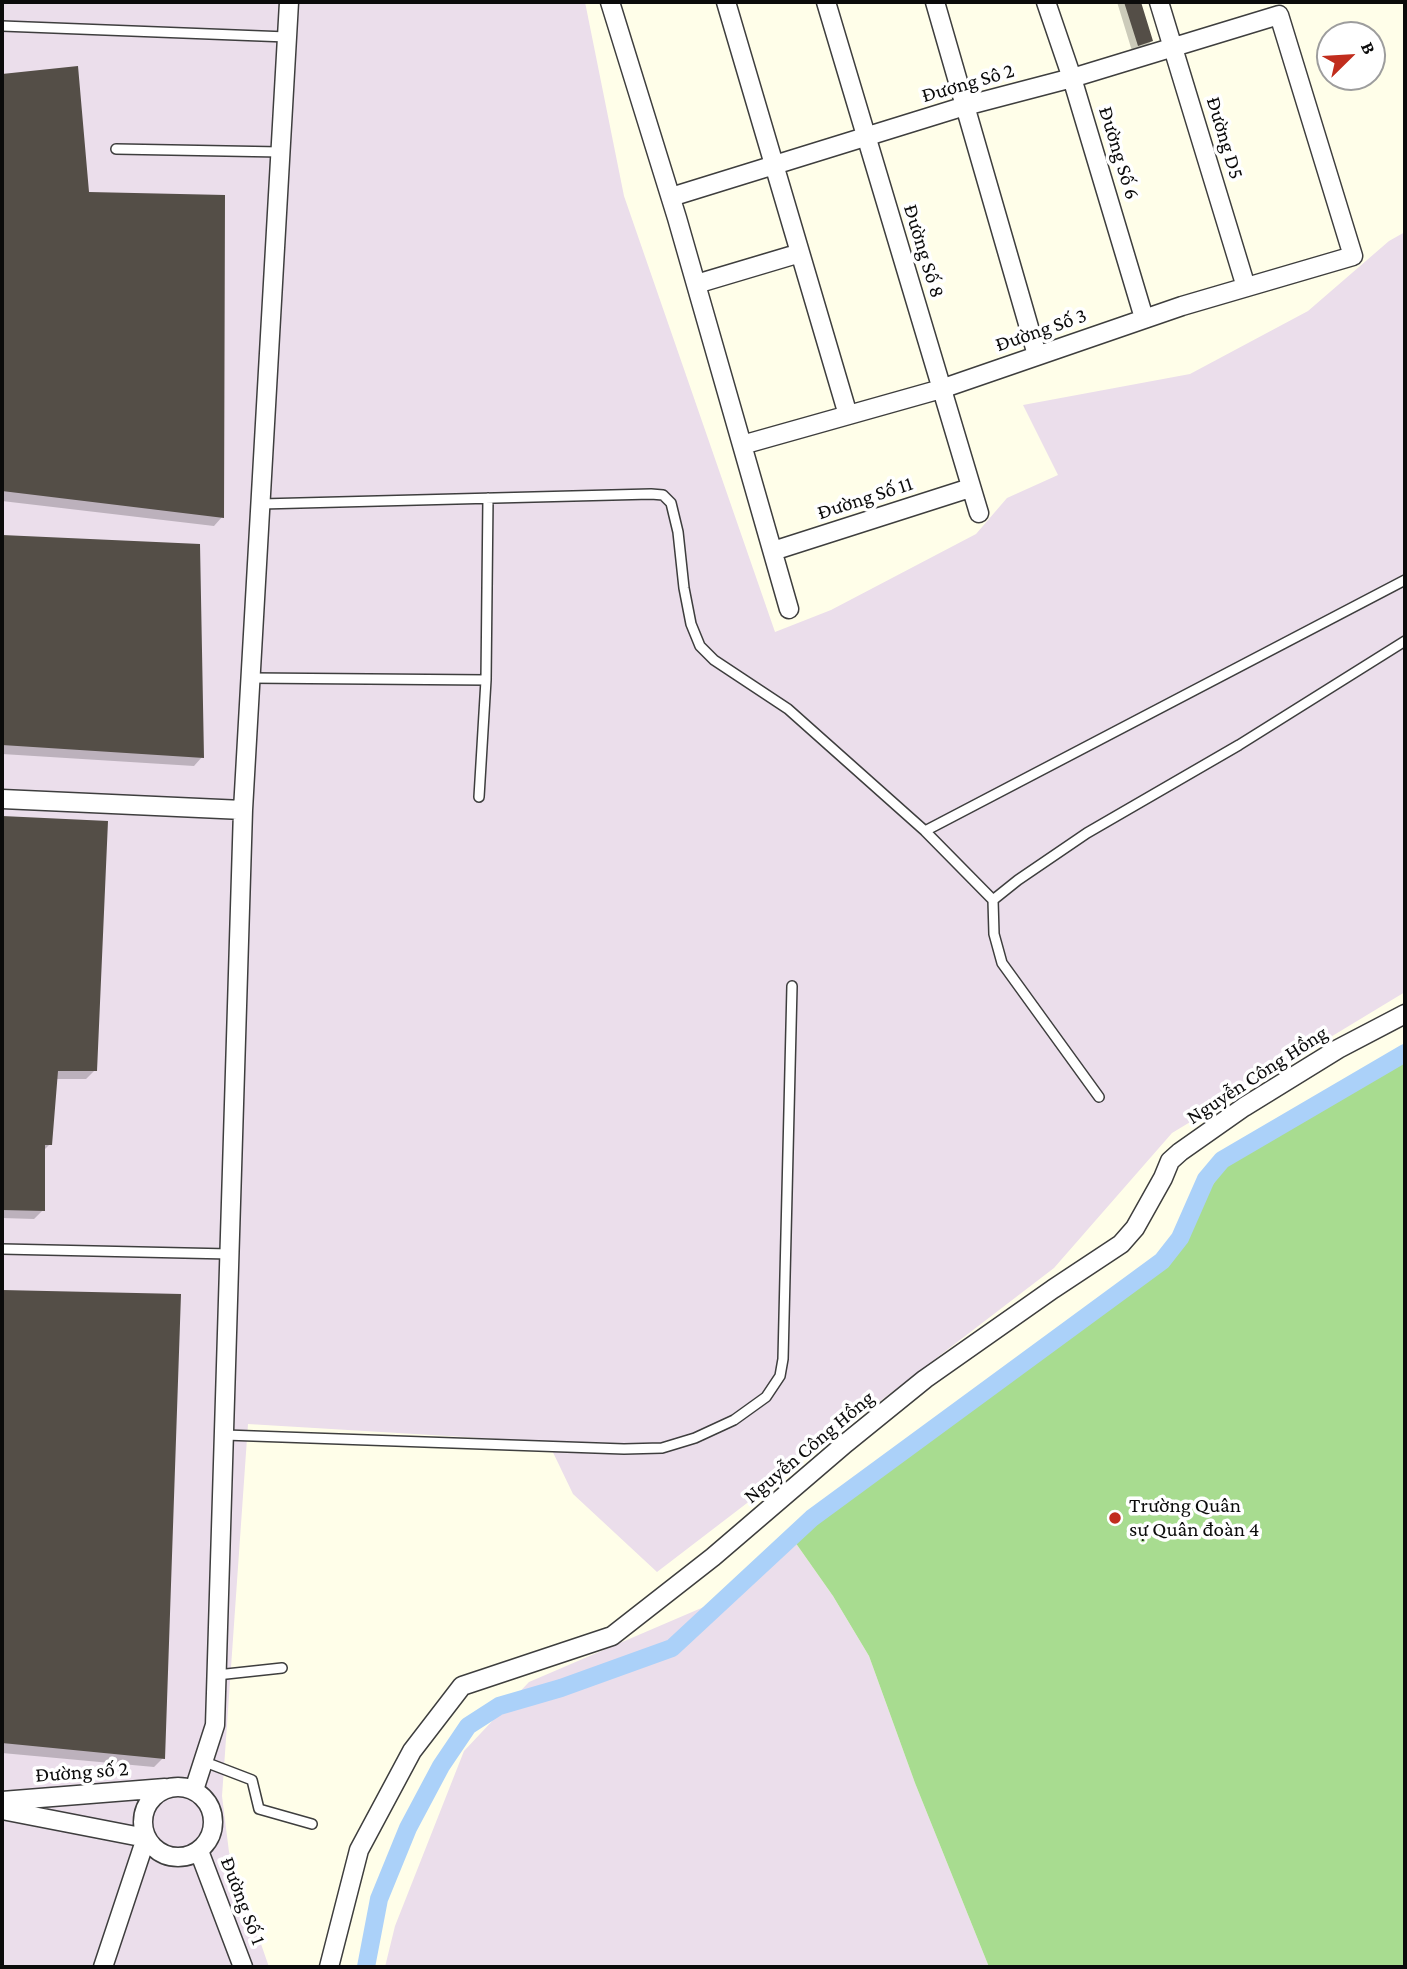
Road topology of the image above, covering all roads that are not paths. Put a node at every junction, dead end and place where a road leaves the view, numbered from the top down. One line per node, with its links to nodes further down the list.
1 (289, 2): 9 (street)
2 (610, 2): 17 (street)
3 (726, 2): 16 (street)
4 (826, 2): 13 (street, Đường Số 8)
5 (935, 2): 12 (street)
6 (1046, 2): 11 (street, Đường Số 6)
7 (1159, 2): 10 (street, Đường D5)
8 (2, 26): 9 (lane)
9 (288, 37): 15 (street)
10 (1173, 47): 11 (street, Đương Sô 2); 19 (street, Đương Sô 2); 21 (street, Đường D5)
11 (1072, 78): 12 (street, Đương Sô 2); 22 (street, Đường Số 6)
12 (965, 106): 13 (street, Đương Sô 2); 23 (street)
13 (866, 137): 16 (street, Đương Sô 2); 24 (street, Đường Số 8)
14 (116, 149): 15 (lane)
15 (281, 152): 29 (street)
16 (774, 165): 17 (street, Đương Sô 2); 18 (street)
17 (671, 197): 20 (street)
18 (800, 253): 20 (street); 25 (street)
19 (1353, 256): 21 (street, Đường Số 3)
20 (696, 284): 26 (street)
21 (1246, 287): 22 (street, Đường Số 3)
22 (1144, 318): 23 (street, Đường Số 3)
23 (1038, 355): 24 (street, Đường Số 3)
24 (941, 389): 25 (street, Đường Số 3); 27 (street, Đường Số 8)
25 (848, 415): 26 (street, Đường Số 3)
26 (742, 445): 31 (street)
27 (970, 488): 30 (street, Đường Số 8); 31 (street, Đường Số 11)
28 (488, 498): 29 (lane); 36 (lane); 40 (lane)
29 (261, 504): 35 (street)
30 (979, 513)
31 (773, 551): 33 (street)
32 (1405, 580): 40 (lane)
33 (789, 609)
34 (1405, 641): 41 (lane)
35 (251, 678): 36 (lane); 39 (street)
36 (486, 680): 37 (lane)
37 (479, 797)
38 (2, 799): 39 (street)
39 (243, 810): 46 (street)
40 (925, 831): 41 (lane)
41 (993, 901): 44 (lane)
42 (792, 986): 47 (lane)
43 (1405, 1014): 60 (street, Nguyễn Công Hồng)
44 (1099, 1097)
45 (2, 1249): 46 (lane)
46 (231, 1254): 47 (street)
47 (225, 1435): 49 (street)
48 (282, 1668): 49 (lane)
49 (217, 1675): 50 (street)
50 (205, 1762): 52 (street); 55 (lane)
51 (165, 1788): 52 (street); 53 (street, Đường số 2); 56 (street)
52 (194, 1790): 57 (street)
53 (2, 1801)
54 (2, 1810): 56 (street)
55 (312, 1824)
56 (146, 1838): 57 (street); 58 (street)
57 (199, 1850): 59 (street, Đường Số 1)
58 (103, 1967)
59 (243, 1967)
60 (329, 1967)

